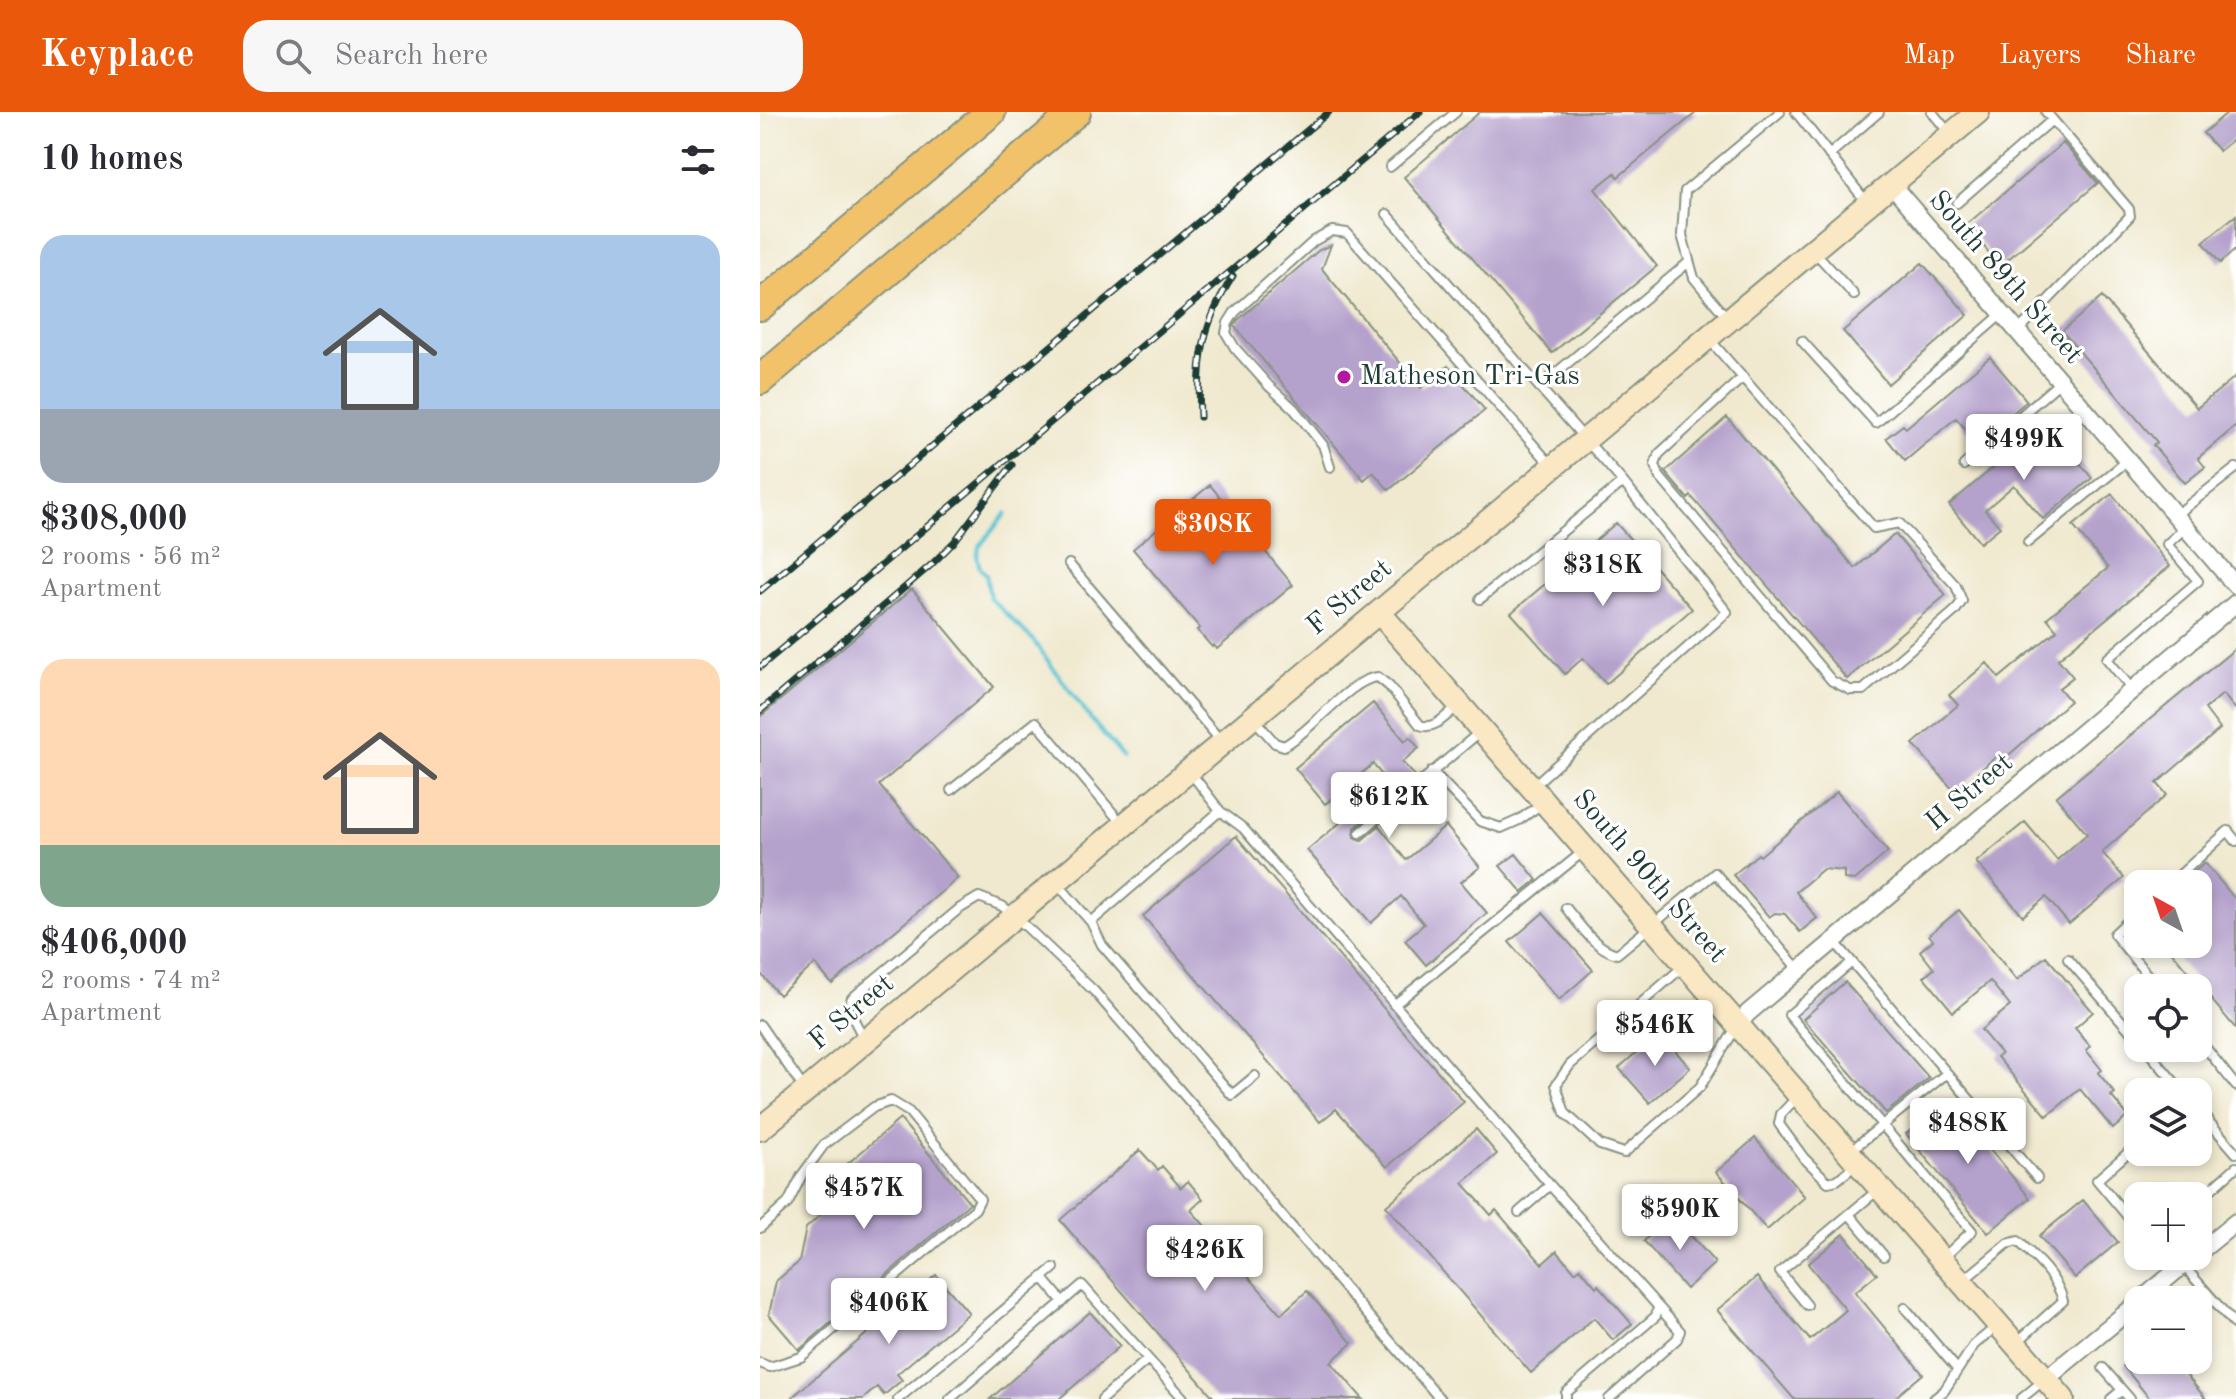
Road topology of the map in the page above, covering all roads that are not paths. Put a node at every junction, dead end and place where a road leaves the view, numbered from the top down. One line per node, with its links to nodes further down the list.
1 (991, 112): 21 (highway)
2 (1076, 112): 28 (highway)
3 (1456, 112): 13 (lane)
4 (1780, 112): 19 (lane)
5 (1796, 112): 12 (lane)
6 (1879, 112): 12 (lane)
7 (1932, 112): 11 (lane)
8 (1978, 112): 11 (street, F Street)
9 (2046, 112): 10 (lane)
10 (2052, 120): 15 (lane); 24 (lane)
11 (1950, 135): 14 (street, F Street)
12 (1829, 155): 16 (lane)
13 (1390, 167)
14 (1892, 185): 16 (street, F Street); 22 (street, South 89th Street)
15 (1957, 203)
16 (1868, 204): 18 (street, F Street)
17 (1387, 214): 30 (lane)
18 (1813, 249): 20 (lane); 23 (street, F Street)
19 (1689, 262): 23 (lane); 30 (lane)
20 (1854, 295)
21 (760, 306)
22 (2002, 314): 24 (street, South 89th Street); 26 (lane)
23 (1728, 319): 25 (street, F Street)
24 (2017, 332): 29 (street, South 89th Street)
25 (1707, 336): 27 (lane); 31 (street, F Street)
26 (1802, 341)
27 (1743, 377): 27 (lane)
28 (760, 380)
29 (2060, 382): 32 (street, South 89th Street); 33 (lane)
30 (1539, 387): 31 (lane)
31 (1584, 439): 35 (street, F Street); 37 (lane)
32 (2128, 460): 38 (street, South 89th Street); 39 (lane)
33 (1964, 465)
34 (1330, 467): 35 (lane)
35 (1552, 467): 44 (street, F Street)
36 (2236, 468): 38 (lane)
37 (1623, 482): 42 (lane); 53 (lane)
38 (2181, 521): 41 (street, South 89th Street); 45 (lane)
39 (2028, 542)
40 (1069, 564): 49 (lane)
41 (2236, 586)
42 (1480, 599)
43 (2236, 603): 45 (street, H Street)
44 (1379, 612): 46 (street, South 90th Street); 47 (street, F Street)
45 (2133, 690): 66 (street, H Street)
46 (1459, 705): 47 (lane); 48 (street, South 90th Street)
47 (1252, 718): 49 (street, F Street)
48 (1481, 731): 51 (lane); 53 (street, South 90th Street)
49 (1222, 742): 50 (street, F Street)
50 (1189, 771): 54 (lane); 55 (street, F Street)
51 (1432, 771): 53 (lane); 56 (lane)
52 (951, 790): 55 (lane)
53 (1537, 796): 58 (street, South 90th Street)
54 (1220, 811): 63 (lane); 74 (lane)
55 (1123, 826): 60 (street, F Street)
56 (1360, 833)
57 (2236, 841): 59 (lane)
58 (1585, 851): 65 (street, South 90th Street); 74 (lane)
59 (2185, 870)
60 (1056, 882): 62 (street, F Street); 63 (lane)
61 (1566, 908): 65 (lane)
62 (1015, 916): 78 (street, F Street); 78 (lane); 130 (lane)
63 (1091, 922): 82 (lane)
64 (2124, 925): 67 (lane)
65 (1651, 926): 71 (street, South 90th Street); 72 (lane)
66 (1834, 941): 70 (lane); 72 (street, H Street)
67 (2124, 946)
68 (2134, 958): 73 (lane)
69 (2068, 959): 76 (lane)
70 (1852, 962): 81 (lane); 87 (lane)
71 (1685, 965): 75 (street, South 90th Street); 75 (lane)
72 (1800, 970): 75 (street, H Street)
73 (2147, 974)
74 (1394, 1005): 95 (lane)
75 (1739, 1024): 86 (street, South 90th Street)
76 (2124, 1024)
77 (760, 1025): 85 (lane)
78 (865, 1041): 85 (street, F Street)
79 (2212, 1056): 84 (lane)
80 (2157, 1062): 83 (lane)
81 (1947, 1073): 87 (lane); 94 (lane)
82 (1255, 1076)
83 (2171, 1078)
84 (2236, 1086)
85 (806, 1091): 89 (street, F Street)
86 (1799, 1095): 92 (street, South 90th Street); 92 (lane)
87 (1885, 1125): 92 (lane); 105 (lane)
88 (2212, 1125): 90 (lane)
89 (760, 1129)
90 (2236, 1153)
91 (2124, 1156): 99 (lane)
92 (1853, 1158): 96 (street, South 90th Street)
93 (2236, 1167): 97 (lane)
94 (2037, 1178)
95 (1550, 1185): 98 (lane); 114 (lane)
96 (1879, 1188): 100 (lane); 105 (street, South 90th Street)
97 (2212, 1188)
98 (1519, 1212)
99 (2124, 1212)
100 (1849, 1214): 104 (lane); 113 (lane)
101 (2236, 1222): 103 (street)
102 (760, 1228): 121 (lane)
103 (2212, 1239)
104 (1884, 1256)
105 (1941, 1259): 110 (street, South 90th Street)
106 (1054, 1268): 109 (lane)
107 (2173, 1270): 111 (street)
108 (2191, 1270): 118 (lane)
109 (1042, 1277): 112 (lane); 126 (lane)
110 (1962, 1282): 117 (street, South 90th Street); 119 (lane)
111 (2156, 1286)
112 (1063, 1302): 120 (lane); 127 (lane)
113 (1807, 1305)
114 (1658, 1306): 131 (lane); 132 (lane)
115 (1905, 1308): 123 (lane)
116 (2124, 1314): 124 (street)
117 (1999, 1325): 119 (street, South 90th Street); 123 (lane)
118 (2236, 1326)
119 (2016, 1343): 124 (street, South 90th Street)
120 (1148, 1359): 128 (lane); 129 (lane)
121 (760, 1363)
122 (2103, 1368): 125 (lane)
123 (1957, 1369): 133 (lane)
124 (2046, 1379): 134 (lane); 135 (street, South 90th Street)
125 (2122, 1390): 136 (lane); 137 (lane)
126 (898, 1399)
127 (950, 1399)
128 (1102, 1399)
129 (1184, 1399)
130 (1440, 1399)
131 (1566, 1399)
132 (1609, 1399)
133 (1934, 1399)
134 (2021, 1399)
135 (2063, 1399)
136 (2111, 1399)
137 (2130, 1399)

